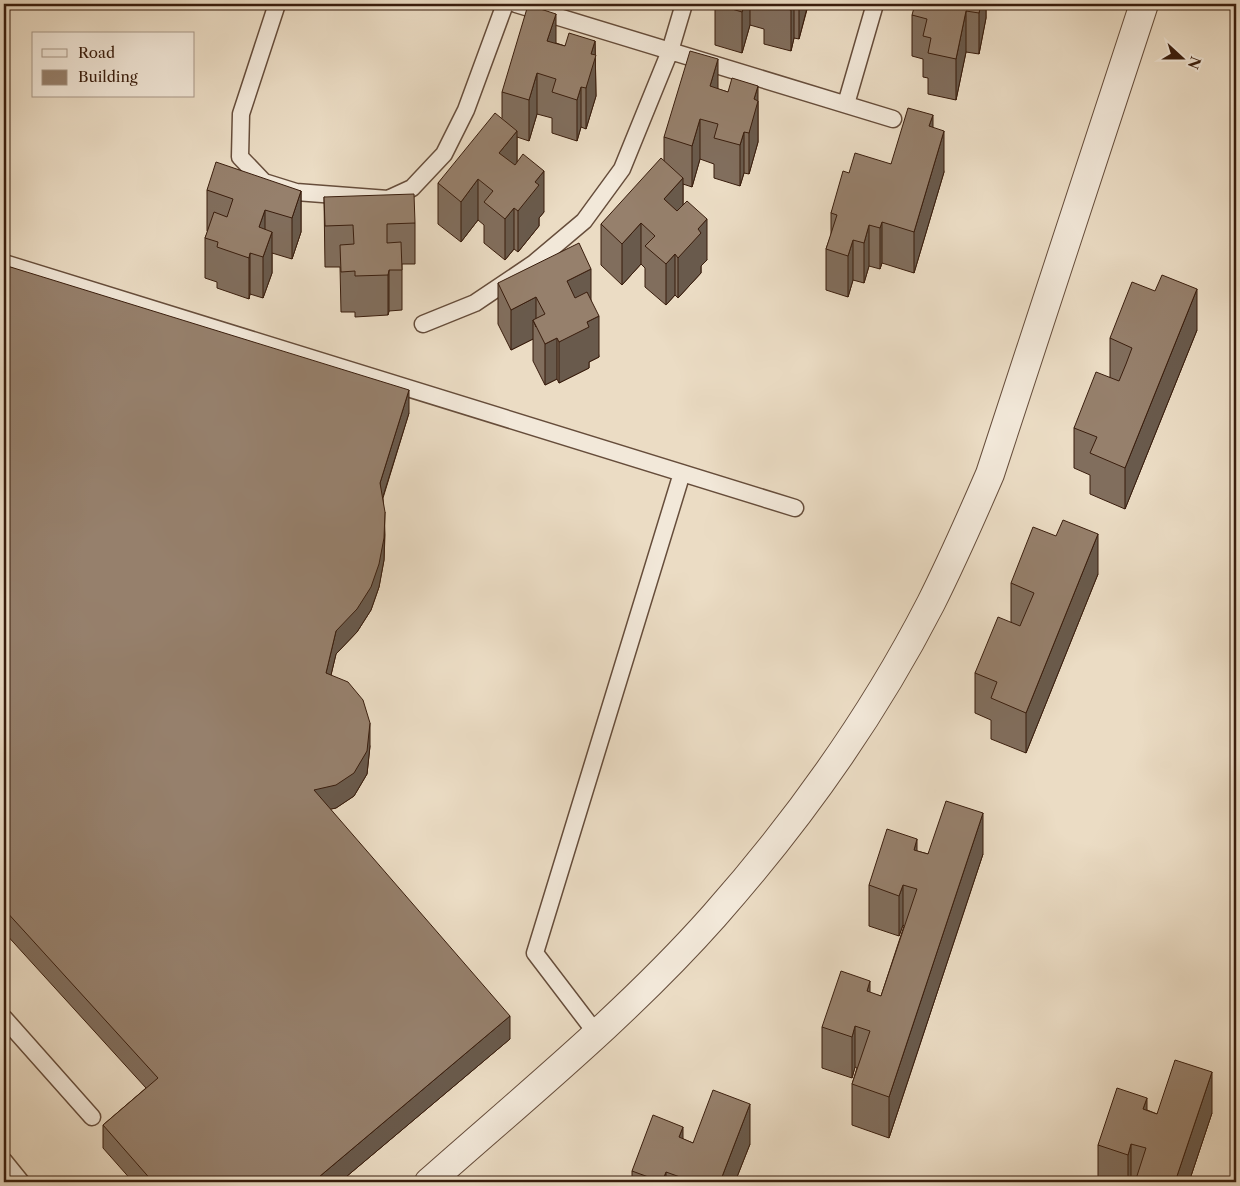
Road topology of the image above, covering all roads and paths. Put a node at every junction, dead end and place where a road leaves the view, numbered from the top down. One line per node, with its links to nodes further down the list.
1 (277, 4): 2 (lane)
2 (505, 4)
3 (516, 4): 7 (lane)
4 (684, 4): 7 (lane)
5 (875, 4): 8 (lane)
6 (1144, 4): 15 (street)
7 (670, 51): 8 (lane); 11 (lane)
8 (846, 104): 9 (lane)
9 (893, 119)
10 (4, 263): 12 (lane)
11 (422, 324)
12 (682, 473): 13 (lane); 15 (lane)
13 (795, 508)
14 (4, 1018): 16 (lane)
15 (596, 1033): 19 (street)
16 (92, 1117)
17 (4, 1162): 18 (lane)
18 (21, 1182)
19 (429, 1182)

